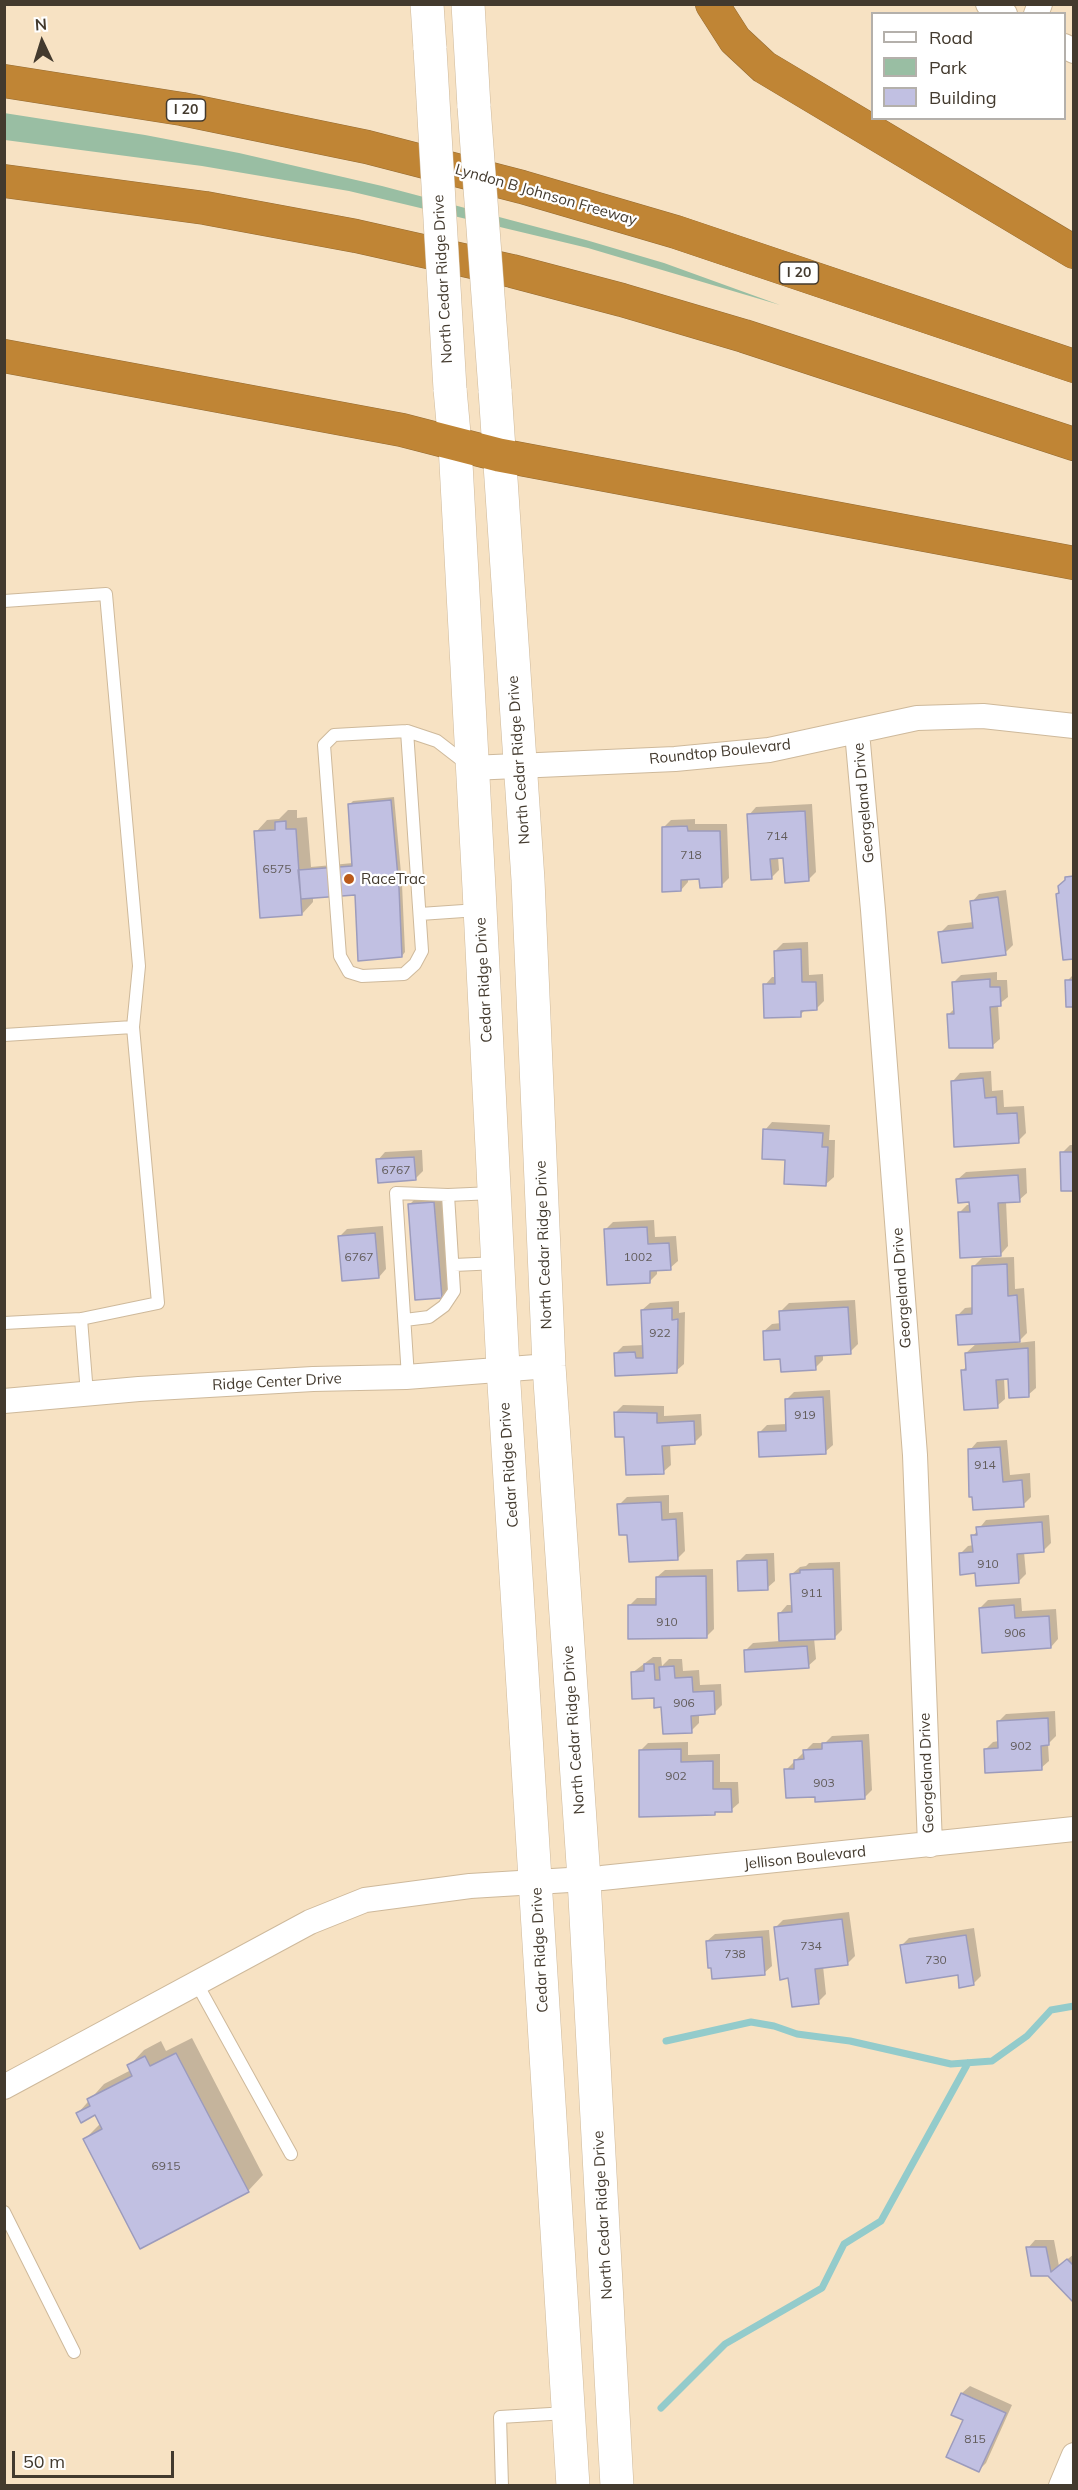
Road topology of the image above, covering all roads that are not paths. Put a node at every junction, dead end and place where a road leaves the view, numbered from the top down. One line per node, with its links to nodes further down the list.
1 (427, 4): 12 (main road, North Cedar Ridge Drive, bridge)
2 (468, 4): 13 (main road, North Cedar Ridge Drive, bridge)
3 (712, 4): 8 (highway)
4 (988, 4): 5 (street)
5 (1002, 12)
6 (4, 81): 10 (highway, Lyndon B Johnson Freeway / I 20)
7 (4, 181): 11 (highway)
8 (1074, 252)
9 (4, 356): 12 (highway)
10 (1074, 366)
11 (1074, 444)
12 (455, 445): 13 (highway); 20 (main road, Cedar Ridge Drive)
13 (499, 455): 14 (highway); 19 (main road, North Cedar Ridge Drive)
14 (1074, 563)
15 (4, 601): 23 (lane)
16 (1074, 726): 18 (street, Roundtop Boulevard)
17 (407, 730): 20 (lane); 22 (lane); 22 (lane)
18 (857, 732): 19 (street, Roundtop Boulevard); 38 (street, Georgeland Drive)
19 (518, 764): 20 (street, Roundtop Boulevard); 32 (main road, North Cedar Ridge Drive)
20 (471, 768): 21 (main road, Cedar Ridge Drive)
21 (480, 910): 22 (lane); 25 (main road, Cedar Ridge Drive)
22 (420, 914)
23 (133, 1027): 24 (lane); 29 (lane)
24 (4, 1035)
25 (494, 1193): 26 (lane); 27 (main road, Cedar Ridge Drive)
26 (448, 1195): 28 (lane); 30 (lane)
27 (498, 1263): 28 (lane); 33 (main road, Cedar Ridge Drive)
28 (454, 1265): 30 (lane)
29 (81, 1319): 31 (lane); 35 (lane)
30 (405, 1320): 34 (lane)
31 (4, 1323)
32 (549, 1366): 33 (street, Ridge Center Drive); 39 (main road, North Cedar Ridge Drive)
33 (503, 1368): 34 (street, Ridge Center Drive); 40 (main road, Cedar Ridge Drive)
34 (408, 1377): 35 (street, Ridge Center Drive)
35 (87, 1394): 36 (street, Ridge Center Drive)
36 (4, 1401)
37 (1074, 1829): 38 (street, Jellison Boulevard)
38 (930, 1845): 39 (street, Jellison Boulevard)
39 (584, 1879): 40 (street, Jellison Boulevard); 50 (main road, North Cedar Ridge Drive)
40 (535, 1881): 41 (street, Jellison Boulevard); 46 (main road, Cedar Ridge Drive)
41 (197, 1984): 42 (street, Jellison Boulevard); 43 (lane)
42 (4, 2087)
43 (291, 2154)
44 (4, 2212): 45 (lane)
45 (74, 2352)
46 (568, 2413): 48 (lane); 49 (main road, Cedar Ridge Drive)
47 (1074, 2455): 51 (street)
48 (502, 2486)
49 (573, 2486)
50 (617, 2486)
51 (1061, 2486)

